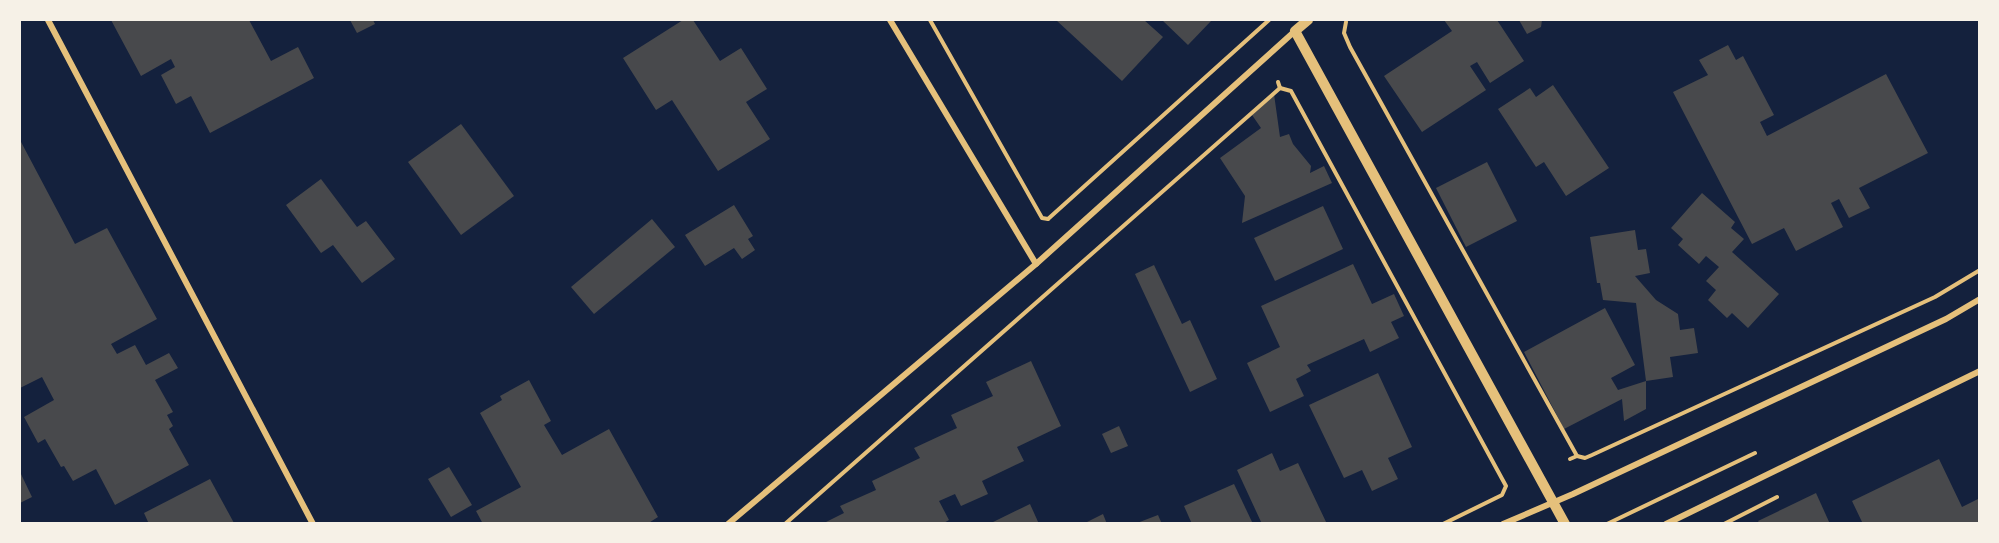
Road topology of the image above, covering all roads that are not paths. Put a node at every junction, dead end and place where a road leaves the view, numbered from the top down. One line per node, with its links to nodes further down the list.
1 (48, 20): 9 (street)
2 (890, 20): 5 (street)
3 (1308, 20): 4 (street)
4 (1295, 31): 5 (street); 8 (street)
5 (1036, 264): 10 (street)
6 (1980, 299): 8 (street)
7 (1980, 371): 13 (street)
8 (1554, 502): 11 (street); 12 (street)
9 (313, 524)
10 (728, 524)
11 (1503, 524)
12 (1565, 524)
13 (1666, 524)

